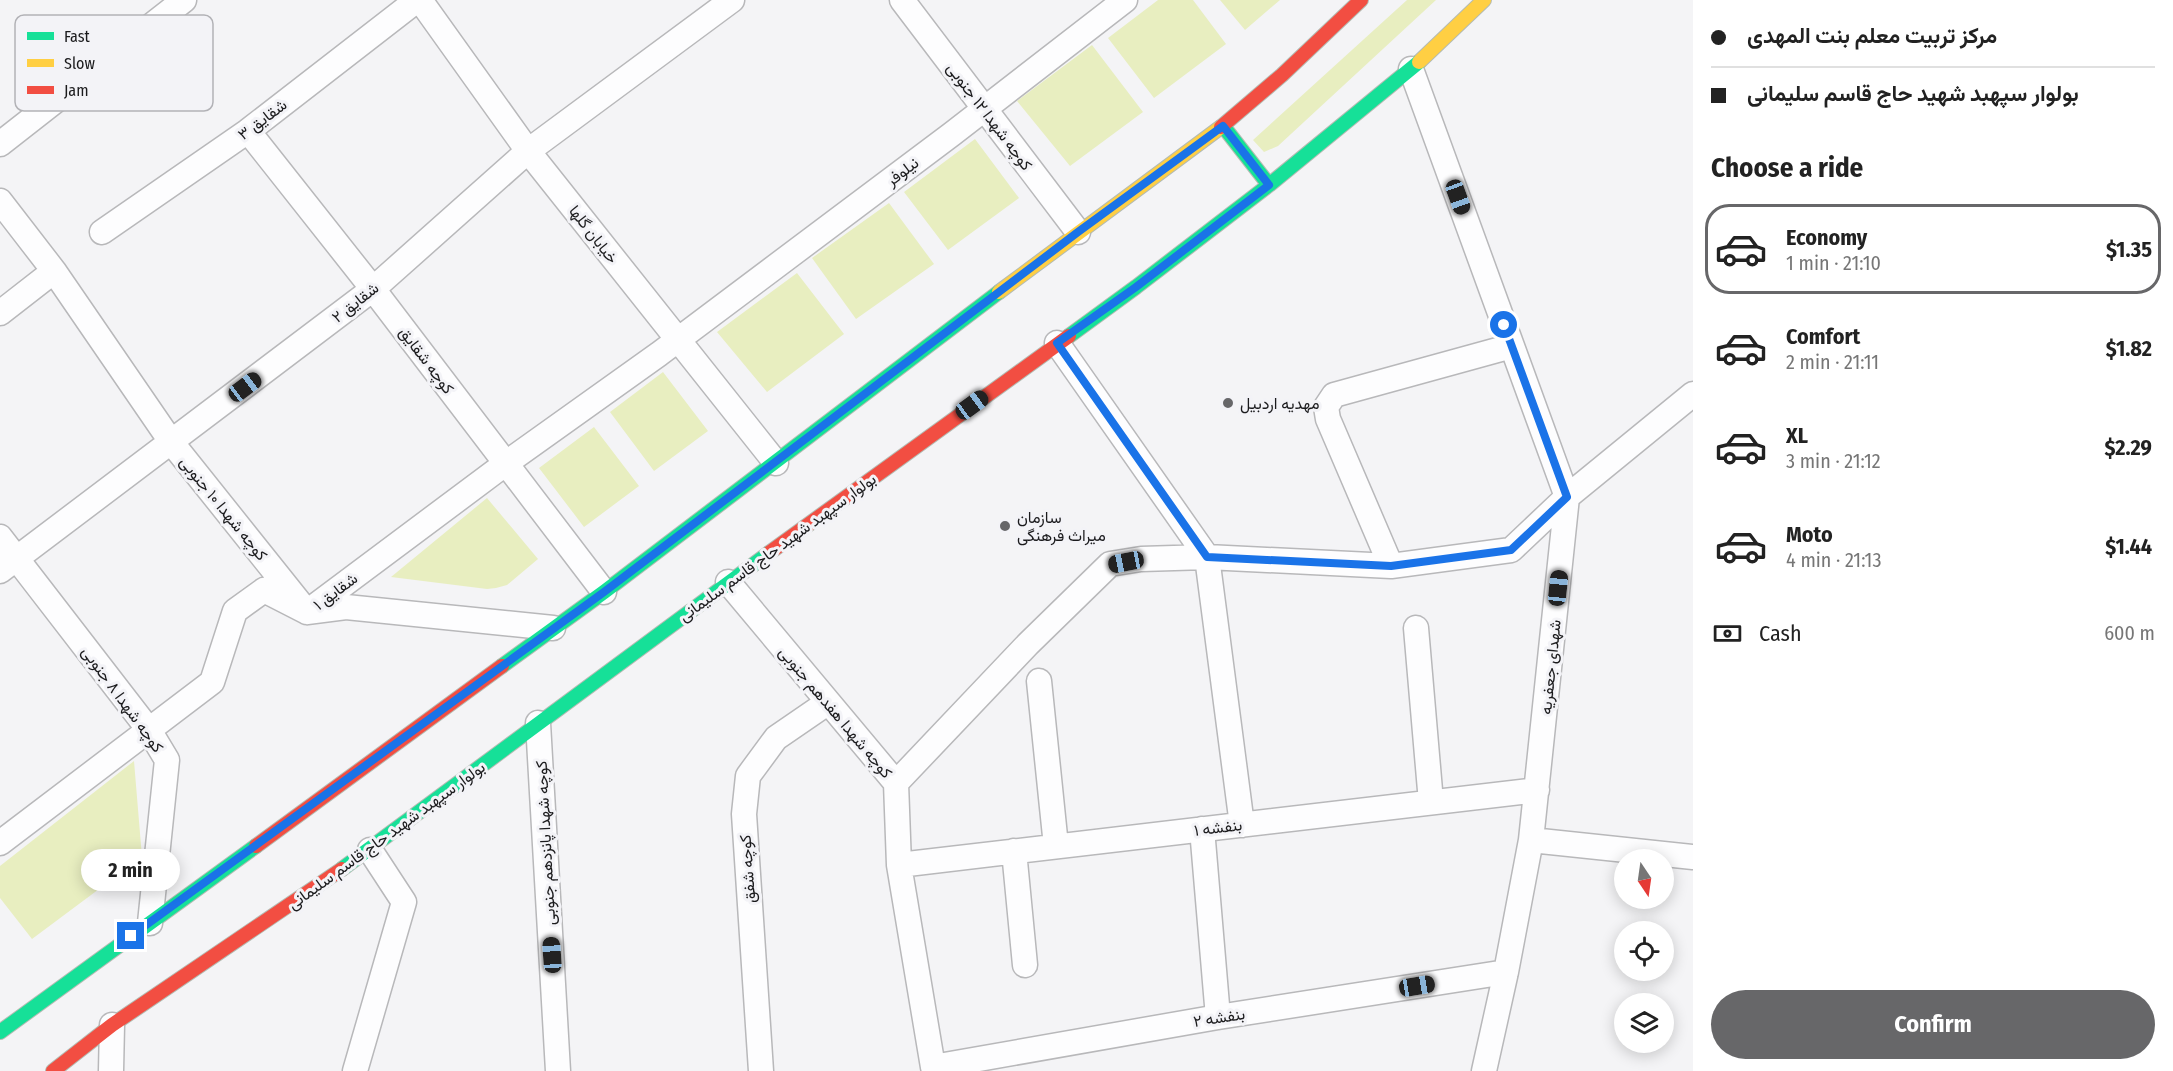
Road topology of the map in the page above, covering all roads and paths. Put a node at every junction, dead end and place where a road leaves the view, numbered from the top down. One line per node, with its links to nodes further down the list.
1 (184, 0): 8 (street)
2 (418, 0): 13 (street, شقایق ۳); 15 (street, خیابان گلها)
3 (732, 0): 15 (street, شقایق ۲)
4 (902, 0): 10 (street, کوچه شهدا ۱۲ جنوبی)
5 (1125, 0): 10 (street, نیلوفر)
6 (1360, 0): 12 (main road)
7 (1484, 0): 9 (main road, بولوار سپهبد شهید حاج قاسم سلیمانی)
8 (165, 15)
9 (1411, 69): 16 (main road, بولوار سپهبد شهید حاج قاسم سلیمانی); 25 (street, شهدای جعفریه)
10 (985, 108): 19 (street, کوچه شهدا ۱۲ جنوبی); 23 (street, نیلوفر)
11 (42, 111): 14 (street)
12 (1223, 126): 16 (main road); 19 (main road)
13 (248, 131): 18 (street, شقایق ۳); 21 (street, کوچه شقایق)
14 (0, 144)
15 (528, 151): 21 (street, شقایق ۲); 23 (street, خیابان گلها)
16 (1269, 185): 24 (main road, بولوار سپهبد شهید حاج قاسم سلیمانی)
17 (0, 201): 20 (street, کوچه شهدا ۱۰ جنوبی)
18 (102, 232)
19 (1078, 232): 28 (main road)
20 (54, 271): 22 (street); 27 (street, کوچه شهدا ۱۰ جنوبی)
21 (373, 289): 27 (street, شقایق ۲); 29 (street, کوچه شقایق)
22 (0, 313)
23 (678, 340): 28 (street, خیابان گلها); 29 (street, شقایق ۱)
24 (1057, 343): 32 (street); 35 (main road, بولوار سپهبد شهید حاج قاسم سلیمانی)
25 (1512, 346): 30 (street, شهدای جعفریه); 34 (street)
26 (1693, 394): 30 (street)
27 (172, 443): 33 (street, شقایق ۲); 37 (street, کوچه شهدا ۱۰ جنوبی)
28 (776, 463): 36 (main road)
29 (505, 464): 36 (street, کوچه شقایق); 37 (street, شقایق ۱)
30 (1567, 497): 34 (street); 45 (street, شهدای جعفریه)
31 (0, 537): 33 (street, کوچه شهدا ۸ جنوبی)
32 (1207, 557): 34 (street); 44 (street); 47 (street)
33 (8, 565): 43 (street, کوچه شهدا ۸ جنوبی)
34 (1391, 566)
35 (728, 582): 41 (street, کوچه شهدا هفدهم جنوبی); 42 (main road, بولوار سپهبد شهید حاج قاسم سلیمانی)
36 (604, 592): 38 (main road)
37 (307, 612): 38 (street); 43 (street, شقایق ۱)
38 (553, 628): 56 (main road)
39 (1416, 628): 46 (street)
40 (1039, 681): 51 (street)
41 (827, 703): 44 (street, کوچه شهدا هفدهم جنوبی); 67 (street, کوچه شفق)
42 (537, 723): 52 (main road, بولوار سپهبد شهید حاج قاسم سلیمانی); 66 (street, کوچه شهدا پانزدهم جنوبی)
43 (149, 730): 50 (street, شقایق ۱); 56 (street, کوچه شهدا ۸ جنوبی)
44 (896, 783): 55 (street, کوچه شهدا هفدهم جنوبی)
45 (1537, 790): 46 (street, بنفشه ۱); 49 (street, شهدای جعفریه)
46 (1431, 802): 47 (street, بنفشه ۱)
47 (1242, 825): 48 (street, بنفشه ۱)
48 (1202, 829): 51 (street, بنفشه ۱); 59 (street)
49 (1530, 840): 54 (street); 58 (street, شهدای جعفریه)
50 (0, 843)
51 (1056, 846): 53 (street, بنفشه ۱)
52 (370, 850): 60 (main road, بولوار سپهبد شهید حاج قاسم سلیمانی); 65 (street)
53 (1014, 851): 55 (street, بنفشه ۱); 57 (street)
54 (1693, 857)
55 (899, 865): 62 (street, کوچه شهدا هفدهم جنوبی)
56 (150, 923): 61 (main road)
57 (1025, 965)
58 (1506, 972): 59 (street, بنفشه ۲); 68 (street, شهدای جعفریه)
59 (1218, 1017): 62 (street, بنفشه ۲)
60 (112, 1025): 63 (main road, بولوار سپهبد شهید حاج قاسم سلیمانی); 64 (street)
61 (0, 1032)
62 (935, 1069)
63 (52, 1071)
64 (111, 1071)
65 (355, 1071)
66 (558, 1071)
67 (761, 1071)
68 (1484, 1071)

